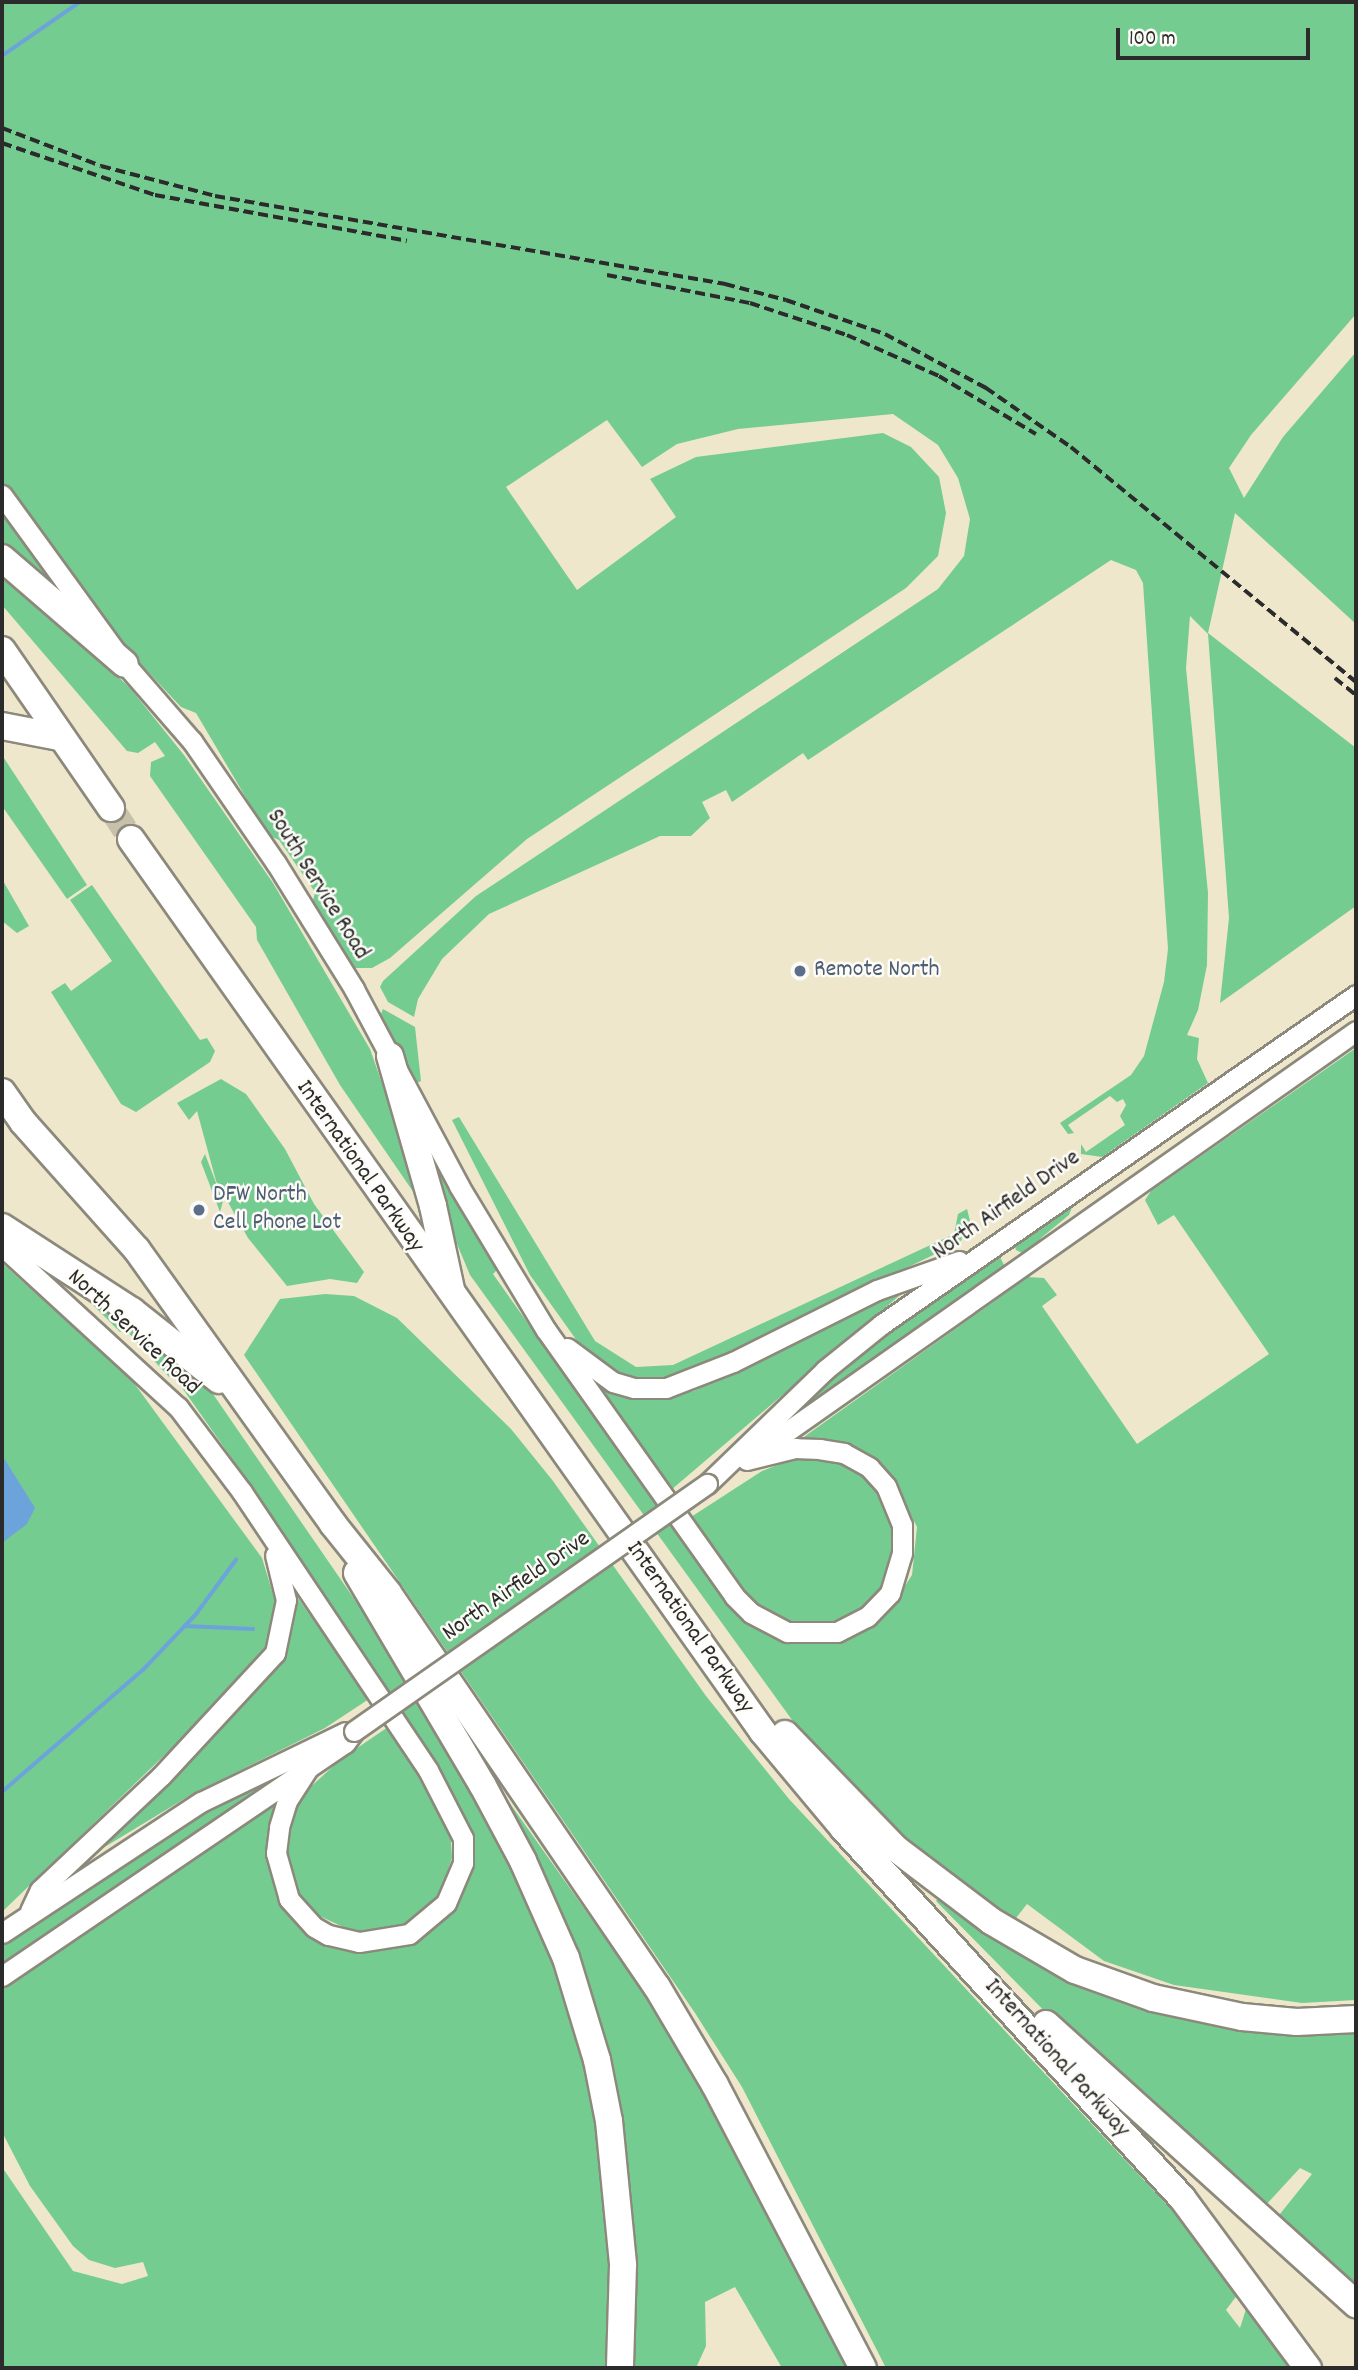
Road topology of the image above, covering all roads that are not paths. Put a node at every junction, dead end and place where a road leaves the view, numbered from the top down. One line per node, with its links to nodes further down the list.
1 (2, 495): 6 (main road, South Service Road)
2 (2, 558): 4 (highway)
3 (2, 571): 4 (highway)
4 (26, 583): 6 (highway)
5 (2, 650): 8 (highway)
6 (125, 664): 13 (main road, South Service Road)
7 (2, 726): 8 (highway)
8 (59, 737): 9 (highway)
9 (111, 808)
10 (131, 839): 18 (highway, International Parkway)
11 (1352, 998): 17 (main road, North Airfield Drive)
12 (1356, 1031): 21 (main road, North Airfield Drive)
13 (390, 1056): 18 (highway); 19 (main road, South Service Road)
14 (2, 1092): 20 (highway)
15 (2, 1227): 20 (highway)
16 (2, 1246): 24 (main road, North Service Road)
17 (980, 1254): 19 (main road); 22 (main road, North Airfield Drive)
18 (454, 1301): 25 (highway, International Parkway)
19 (547, 1331): 21 (main road, South Service Road)
20 (253, 1409): 23 (highway)
21 (746, 1460): 22 (main road, North Airfield Drive)
22 (707, 1484): 26 (main road, North Airfield Drive, bridge)
23 (333, 1524): 34 (highway); 35 (highway)
24 (269, 1534): 27 (main road, North Service Road); 29 (main road)
25 (687, 1627): 28 (highway, International Parkway); 32 (highway)
26 (354, 1731): 27 (main road, North Airfield Drive); 29 (main road, North Airfield Drive)
27 (310, 1765): 31 (main road, North Airfield Drive)
28 (903, 1892): 33 (highway); 36 (highway, International Parkway)
29 (30, 1911): 30 (main road, North Airfield Drive)
30 (2, 1933)
31 (2, 1976)
32 (1356, 2019)
33 (1356, 2304)
34 (620, 2368)
35 (863, 2368)
36 (1308, 2368)

